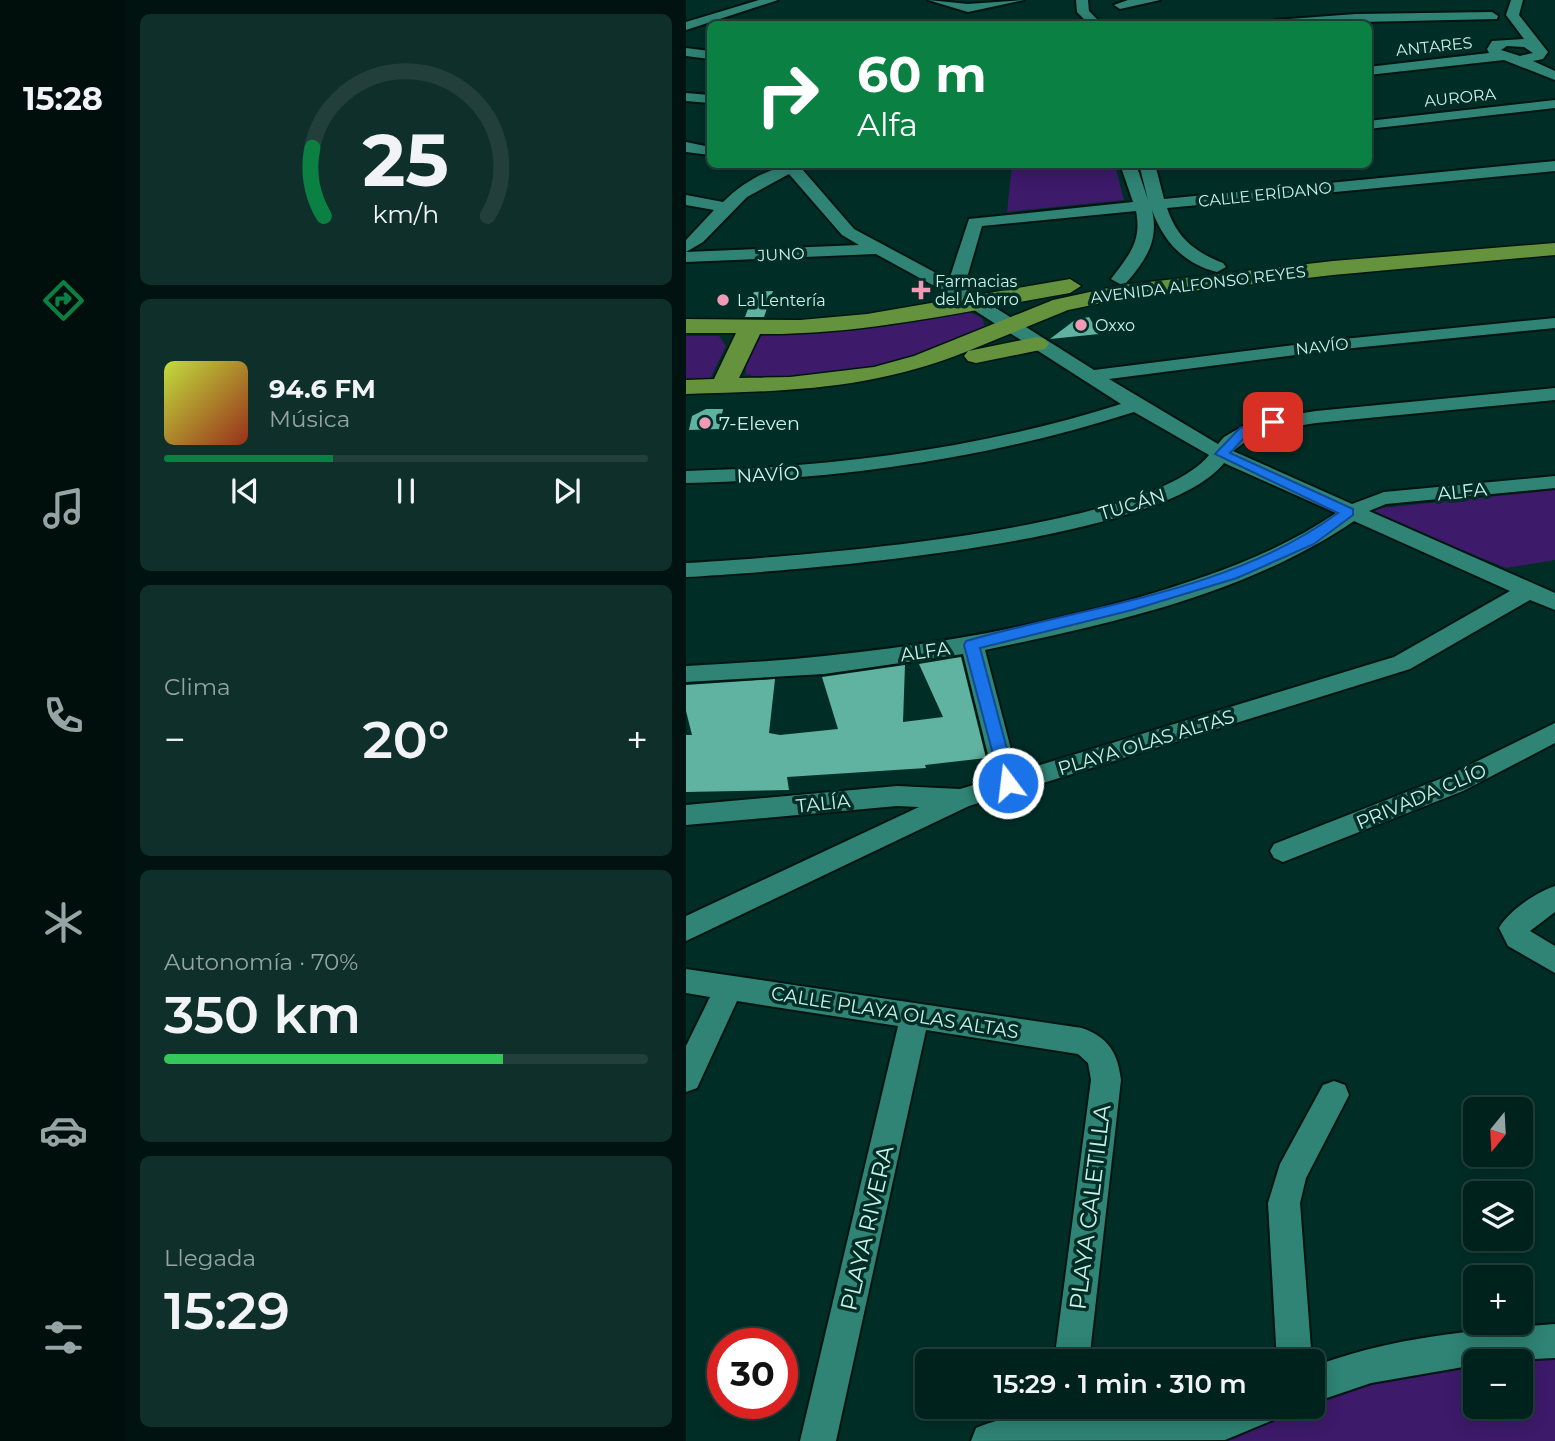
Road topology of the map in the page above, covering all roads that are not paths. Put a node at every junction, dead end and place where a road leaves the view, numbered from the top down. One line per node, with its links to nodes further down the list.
1 (772, 0): 11 (street)
2 (934, 0): 9 (street)
3 (1018, 0): 9 (street)
4 (1082, 0): 15 (street)
5 (1154, 0): 8 (street)
6 (1477, 0): 12 (street)
7 (1517, 0): 19 (street)
8 (1119, 2): 13 (street)
9 (975, 8): 14 (street)
10 (686, 12): 11 (street)
11 (722, 14): 17 (street)
12 (1492, 16): 16 (street); 18 (street)
13 (1128, 17)
14 (982, 21)
15 (1093, 21)
16 (1315, 21)
17 (686, 26)
18 (1507, 41): 19 (street); 21 (street)
19 (1538, 49): 23 (street); 25 (street)
20 (686, 52): 22 (street)
21 (1498, 53): 23 (street); 24 (street, ANTARES); 26 (street, ANTARES)
22 (707, 55)
23 (1519, 60): 27 (street)
24 (1372, 62)
25 (1555, 62)
26 (1372, 70)
27 (1555, 76)
28 (686, 97): 29 (street)
29 (707, 99)
30 (1555, 104): 31 (street, AURORA)
31 (1372, 125)
32 (686, 147): 33 (street)
33 (707, 150)
34 (1555, 166): 40 (street, CALLE ERÍDANO)
35 (787, 168): 41 (street)
36 (796, 168): 45 (street)
37 (1129, 168): 42 (street)
38 (1148, 168): 40 (street)
39 (686, 200): 41 (street)
40 (1158, 205): 42 (street, CALLE ERÍDANO); 47 (street)
41 (726, 207): 46 (street)
42 (1141, 207): 48 (street); 49 (street, CALLE ERÍDANO)
43 (1555, 237): 47 (main road, AVENIDA ALFONSO REYES)
44 (1555, 248): 51 (main road, AVENIDA ALFONSO REYES)
45 (877, 249): 46 (street, JUNO); 49 (street)
46 (688, 254)
47 (1217, 267): 48 (main road, AVENIDA ALFONSO REYES)
48 (1120, 279): 49 (main road, AVENIDA ALFONSO REYES)
49 (964, 297): 51 (street); 53 (main road, AVENIDA ALFONSO REYES)
50 (1555, 323): 56 (street, NAVÍO)
51 (1008, 325): 54 (street); 55 (main road, AVENIDA ALFONSO REYES)
52 (686, 326): 53 (main road, AVENIDA ALFONSO REYES)
53 (751, 327): 58 (main road)
54 (1037, 344): 55 (main road); 56 (street)
55 (896, 369): 58 (main road, AVENIDA ALFONSO REYES)
56 (1090, 376): 60 (street)
57 (686, 387): 58 (main road, AVENIDA ALFONSO REYES)
58 (723, 387)
59 (1555, 394): 61 (street, TUCÁN)
60 (1136, 405): 61 (street); 62 (street, NAVÍO)
61 (1222, 454): 64 (street); 65 (street, TUCÁN)
62 (686, 477)
63 (1555, 482): 64 (street, ALFA)
64 (1348, 512): 66 (street); 68 (street, ALFA)
65 (686, 570)
66 (1529, 590): 67 (street); 71 (street, PLAYA OLAS ALTAS)
67 (1555, 602)
68 (971, 645): 69 (street, ALFA); 71 (street)
69 (686, 674)
70 (1555, 732): 74 (street, PRIVADA CLÍO)
71 (1008, 783): 72 (street, PLAYA OLAS ALTAS)
72 (960, 799): 73 (street, TALÍA); 76 (street, PLAYA OLAS ALTAS)
73 (686, 815)
74 (1283, 851)
75 (1555, 897): 77 (street)
76 (686, 929)
77 (1555, 961)
78 (686, 981): 79 (street, CALLE PLAYA OLAS ALTAS)
79 (729, 987): 80 (street, CALLE PLAYA OLAS ALTAS); 82 (street)
80 (915, 1014): 81 (street, CALLE PLAYA OLAS ALTAS); 91 (street, PLAYA RIVERA)
81 (1101, 1053): 85 (street, PLAYA CALETILLA)
82 (686, 1078)
83 (1334, 1095): 86 (street)
84 (1555, 1342): 87 (street)
85 (1073, 1349)
86 (1294, 1349)
87 (1325, 1380)
88 (1059, 1419): 92 (street)
89 (1129, 1419): 90 (street)
90 (1232, 1419)
91 (818, 1441)
92 (989, 1441)

